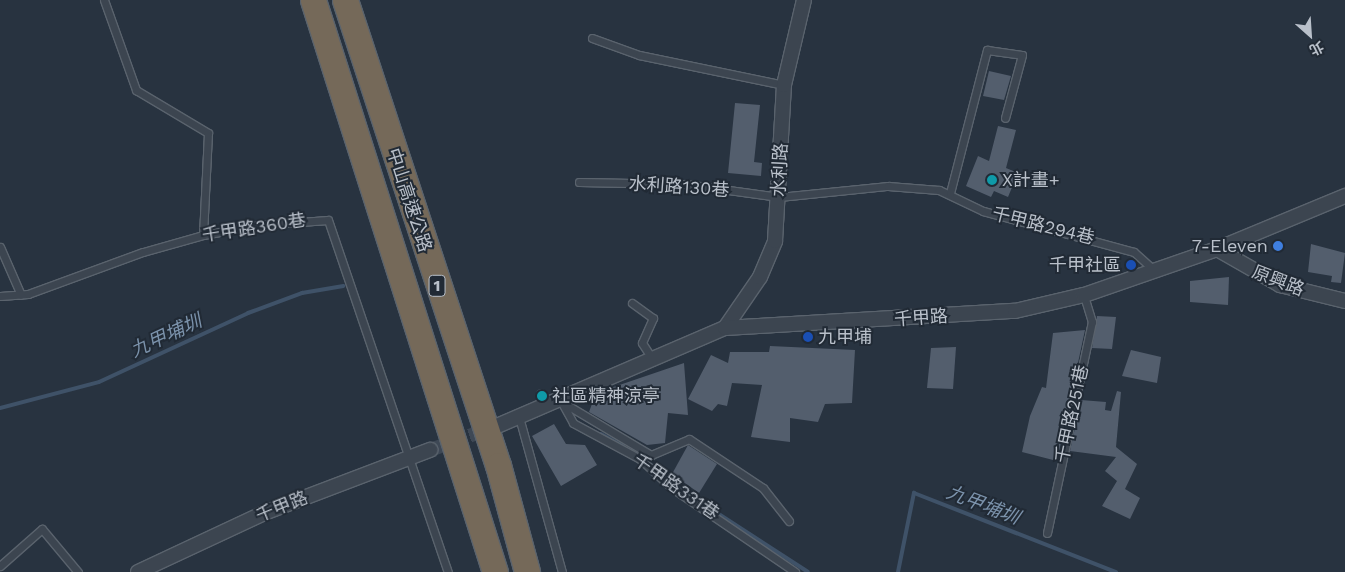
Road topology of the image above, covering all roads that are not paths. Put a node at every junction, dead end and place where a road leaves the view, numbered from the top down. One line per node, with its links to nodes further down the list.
1 (104, 0): 12 (lane)
2 (313, 0): 34 (highway, 中山高速公路 / 1)
3 (346, 0): 35 (highway, 中山高速公路 / 1)
4 (804, 0): 6 (street, 水利路)
5 (592, 38): 6 (lane)
6 (784, 84): 11 (street, 水利路)
7 (1004, 118): 9 (lane)
8 (579, 182): 11 (lane, 水利路130巷)
9 (950, 193): 11 (lane, 千甲路294巷); 15 (lane, 千甲路294巷)
10 (1345, 196): 14 (street, 千甲路)
11 (779, 197): 21 (street, 水利路)
12 (204, 235): 16 (lane, 千甲路360巷); 27 (lane, 千甲路360巷)
13 (0, 247): 16 (lane)
14 (1217, 249): 15 (street, 千甲路); 19 (street, 原興路)
15 (1154, 270): 17 (street, 千甲路)
16 (21, 295): 18 (lane, 千甲路360巷)
17 (1084, 295): 21 (street, 千甲路); 29 (lane, 千甲路251巷)
18 (0, 296)
19 (1345, 301)
20 (632, 303): 22 (lane)
21 (725, 328): 22 (street, 千甲路)
22 (653, 360): 23 (street, 千甲路)
23 (562, 401): 24 (street, 千甲路); 28 (lane); 37 (lane, 千甲路331巷)
24 (519, 417): 25 (street, 千甲路); 36 (lane)
25 (497, 426)
26 (430, 450): 27 (street, 千甲路)
27 (410, 457): 32 (street, 千甲路); 33 (lane)
28 (789, 521)
29 (1047, 533)
30 (0, 566): 31 (lane)
31 (78, 572)
32 (138, 572)
33 (448, 572)
34 (495, 572)
35 (527, 572)
36 (562, 572)
37 (795, 572)

